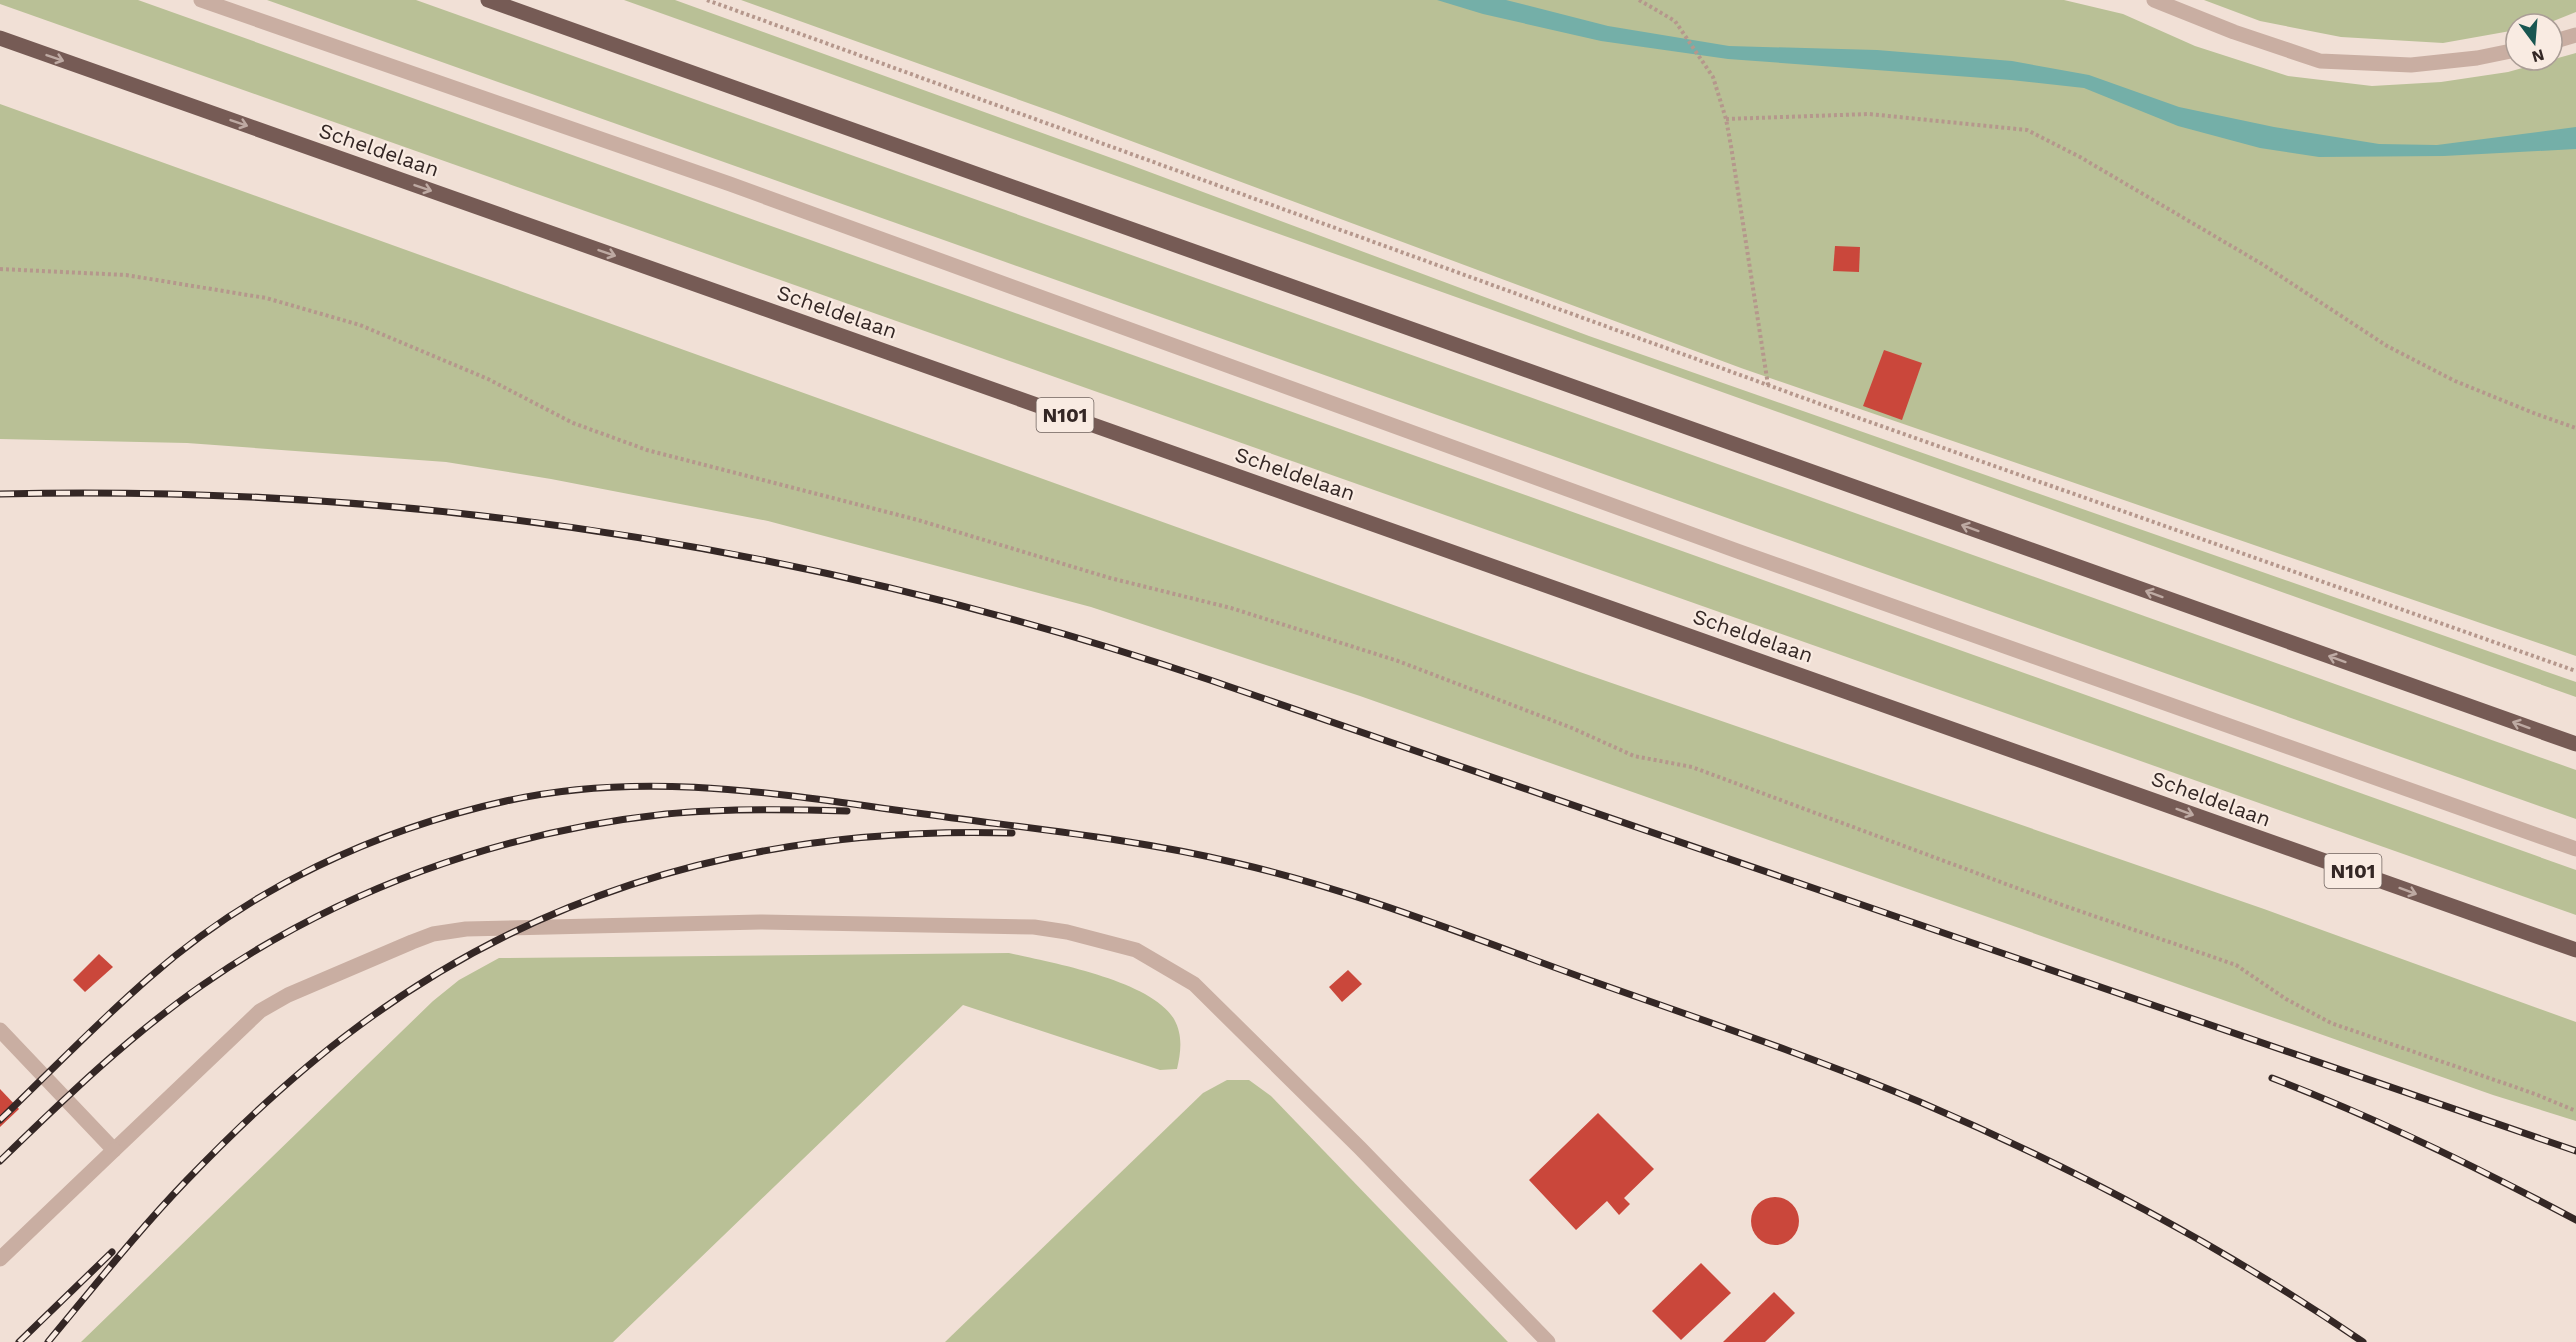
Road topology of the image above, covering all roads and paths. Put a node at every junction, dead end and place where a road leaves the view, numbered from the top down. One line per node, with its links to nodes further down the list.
1 (201, 0): 14 (lane)
2 (488, 0): 13 (main road, one-way to 2)
3 (707, 0): 10 (path)
4 (1640, 0): 8 (path)
5 (2154, 0): 7 (lane)
6 (0, 38): 15 (main road, Scheldelaan / N101, one-way to 15)
7 (2504, 52)
8 (1726, 119): 10 (path); 11 (path)
9 (0, 269): 17 (path)
10 (1768, 386): 12 (path)
11 (2576, 428)
12 (2576, 671)
13 (2576, 744)
14 (2576, 849)
15 (2576, 950)
16 (0, 1030): 18 (lane)
17 (2576, 1111)
18 (114, 1150): 19 (lane); 20 (lane)
19 (0, 1259)
20 (1548, 1342)

